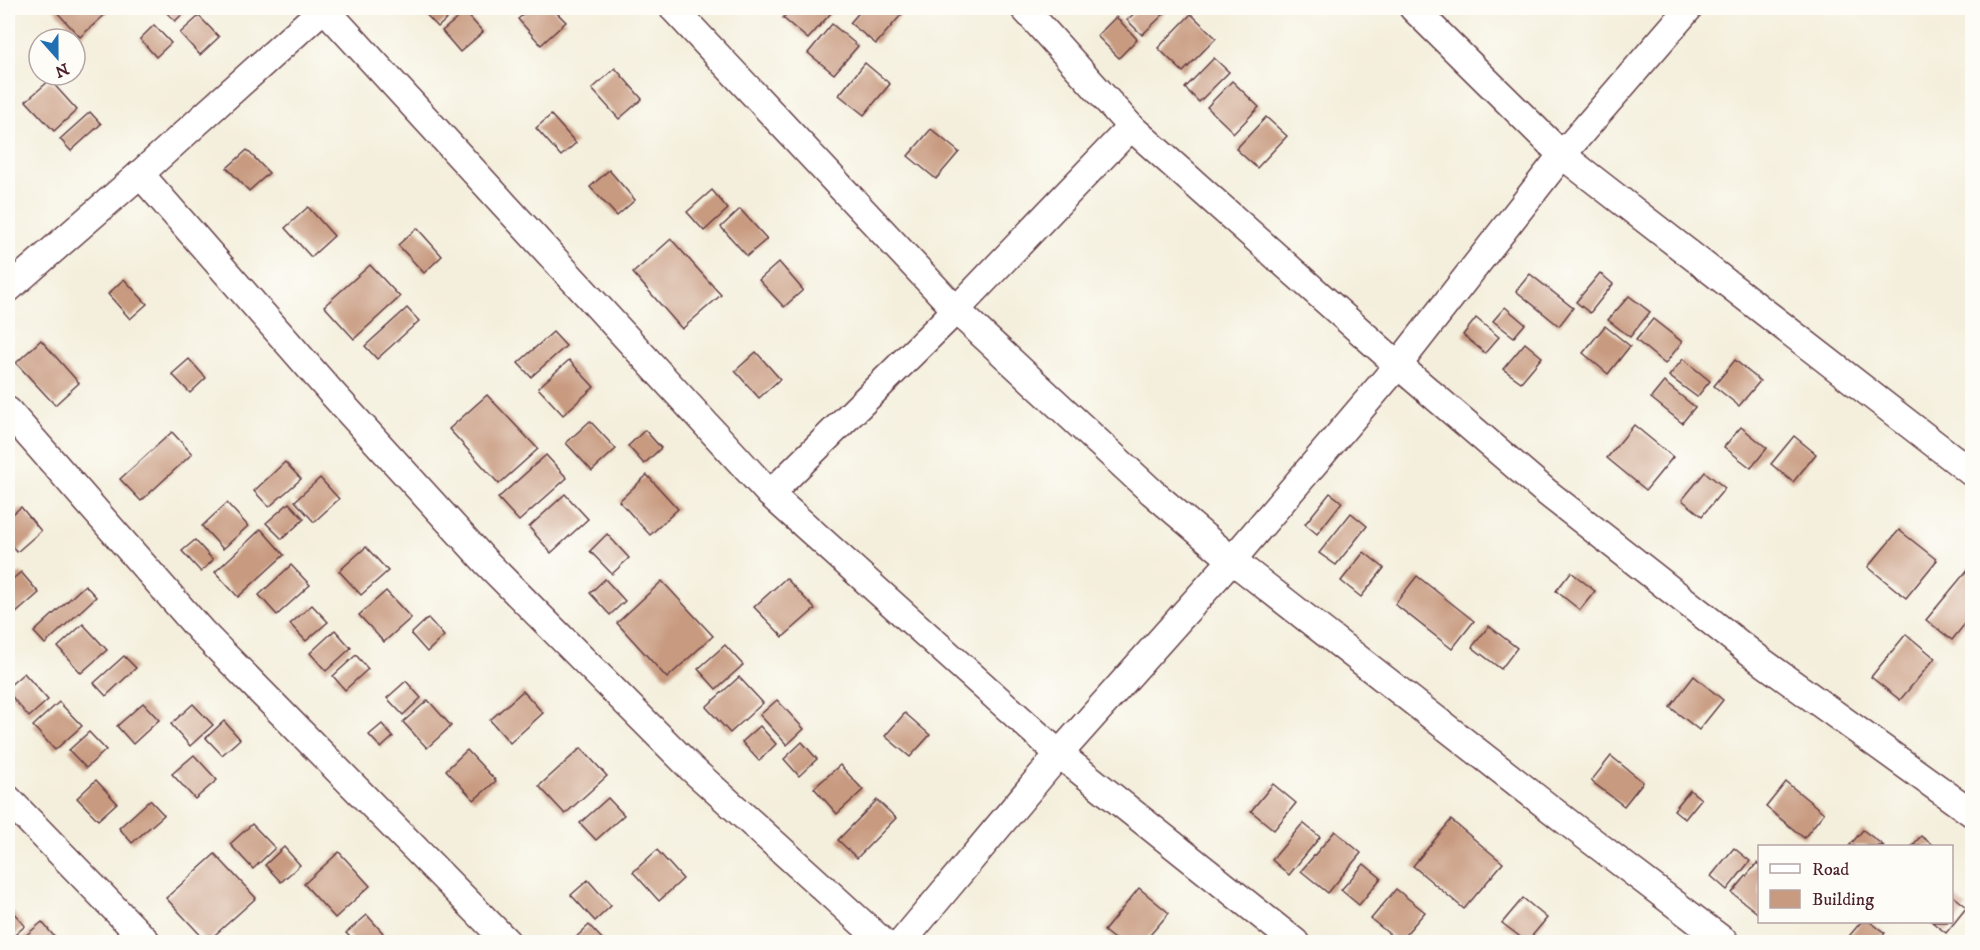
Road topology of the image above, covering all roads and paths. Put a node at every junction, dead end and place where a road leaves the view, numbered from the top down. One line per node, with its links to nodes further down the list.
1 (324, 8): 8 (street); 14 (street)
2 (673, 8): 10 (street)
3 (1024, 8): 6 (street)
4 (1413, 8): 7 (street)
5 (1689, 8): 7 (street)
6 (1131, 127): 10 (street); 11 (street)
7 (1562, 155): 11 (street); 13 (street)
8 (140, 174): 9 (street); 21 (street)
9 (8, 289)
10 (956, 309): 14 (street); 15 (street)
11 (1398, 365): 15 (street); 18 (street)
12 (8, 411): 20 (street)
13 (1972, 473)
14 (770, 494): 16 (street)
15 (1232, 560): 16 (street); 24 (street)
16 (1059, 754): 22 (street); 23 (street)
17 (8, 799): 19 (street)
18 (1972, 813)
19 (147, 942)
20 (507, 942)
21 (883, 942)
22 (902, 942)
23 (1295, 942)
24 (1725, 942)

